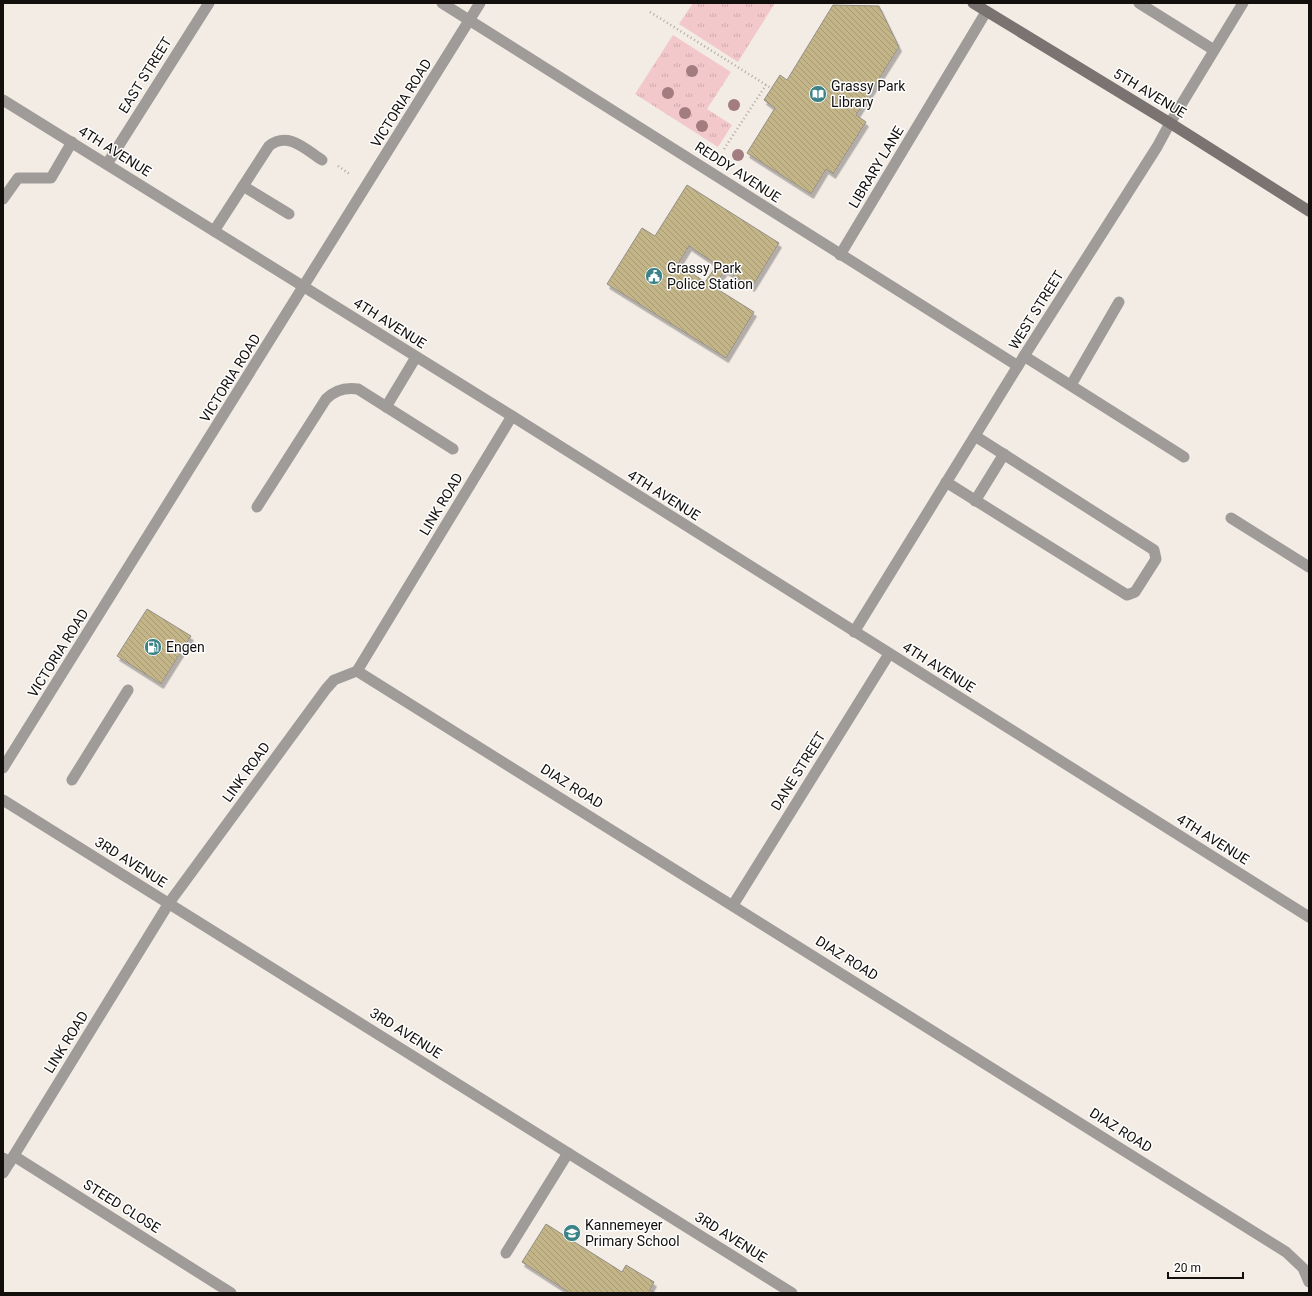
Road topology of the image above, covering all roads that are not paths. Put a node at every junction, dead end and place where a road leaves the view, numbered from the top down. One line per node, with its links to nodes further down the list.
1 (442, 3): 8 (street, REDDY AVENUE)
2 (480, 3): 8 (street, VICTORIA ROAD)
3 (973, 3): 7 (main road, 5TH AVENUE)
4 (1139, 3): 9 (street)
5 (1243, 3): 9 (street, WEST STREET)
6 (205, 4): 14 (street, EAST STREET)
7 (986, 12): 11 (main road, 5TH AVENUE); 20 (street, LIBRARY LANE)
8 (470, 19): 20 (street, REDDY AVENUE); 21 (street, VICTORIA ROAD)
9 (1214, 50): 11 (street, WEST STREET)
10 (3, 100): 12 (street, 4TH AVENUE)
11 (1170, 123): 17 (main road, 5TH AVENUE); 23 (street, WEST STREET)
12 (72, 142): 14 (street, 4TH AVENUE); 16 (street)
13 (322, 160): 15 (street)
14 (107, 164): 19 (street, 4TH AVENUE)
15 (243, 186): 18 (street); 19 (street)
16 (3, 199)
17 (1309, 211)
18 (289, 214)
19 (214, 231): 21 (street, 4TH AVENUE)
20 (840, 255): 25 (street, REDDY AVENUE)
21 (304, 288): 24 (street, 4TH AVENUE); 42 (street, VICTORIA ROAD)
22 (1119, 302): 26 (street)
23 (1024, 356): 25 (street, WEST STREET); 26 (street)
24 (416, 357): 27 (street); 28 (street, 4TH AVENUE)
25 (1018, 366): 29 (street, WEST STREET)
26 (1071, 385): 32 (street)
27 (386, 407): 30 (street); 35 (street)
28 (512, 416): 38 (street, 4TH AVENUE); 40 (street, LINK ROAD)
29 (975, 436): 31 (street); 33 (street, WEST STREET)
30 (453, 449)
31 (1004, 454): 34 (street); 34 (street)
32 (1184, 457)
33 (946, 482): 34 (street); 38 (street, WEST STREET)
34 (975, 501)
35 (257, 507)
36 (1231, 518): 37 (street)
37 (1309, 566)
38 (854, 632): 39 (street, 4TH AVENUE)
39 (889, 654): 46 (street, DANE STREET); 47 (street, 4TH AVENUE)
40 (357, 671): 45 (street, LINK ROAD); 46 (street, DIAZ ROAD)
41 (128, 690): 43 (street)
42 (3, 768)
43 (72, 780)
44 (3, 800): 45 (street, 3RD AVENUE)
45 (169, 903): 48 (street, 3RD AVENUE); 49 (street, LINK ROAD)
46 (733, 905): 52 (street, DIAZ ROAD)
47 (1309, 917)
48 (568, 1153): 51 (street); 54 (street, 3RD AVENUE)
49 (9, 1158): 50 (street); 53 (street, STEED CLOSE)
50 (3, 1173)
51 (506, 1253)
52 (1309, 1282)
53 (232, 1293)
54 (792, 1293)

